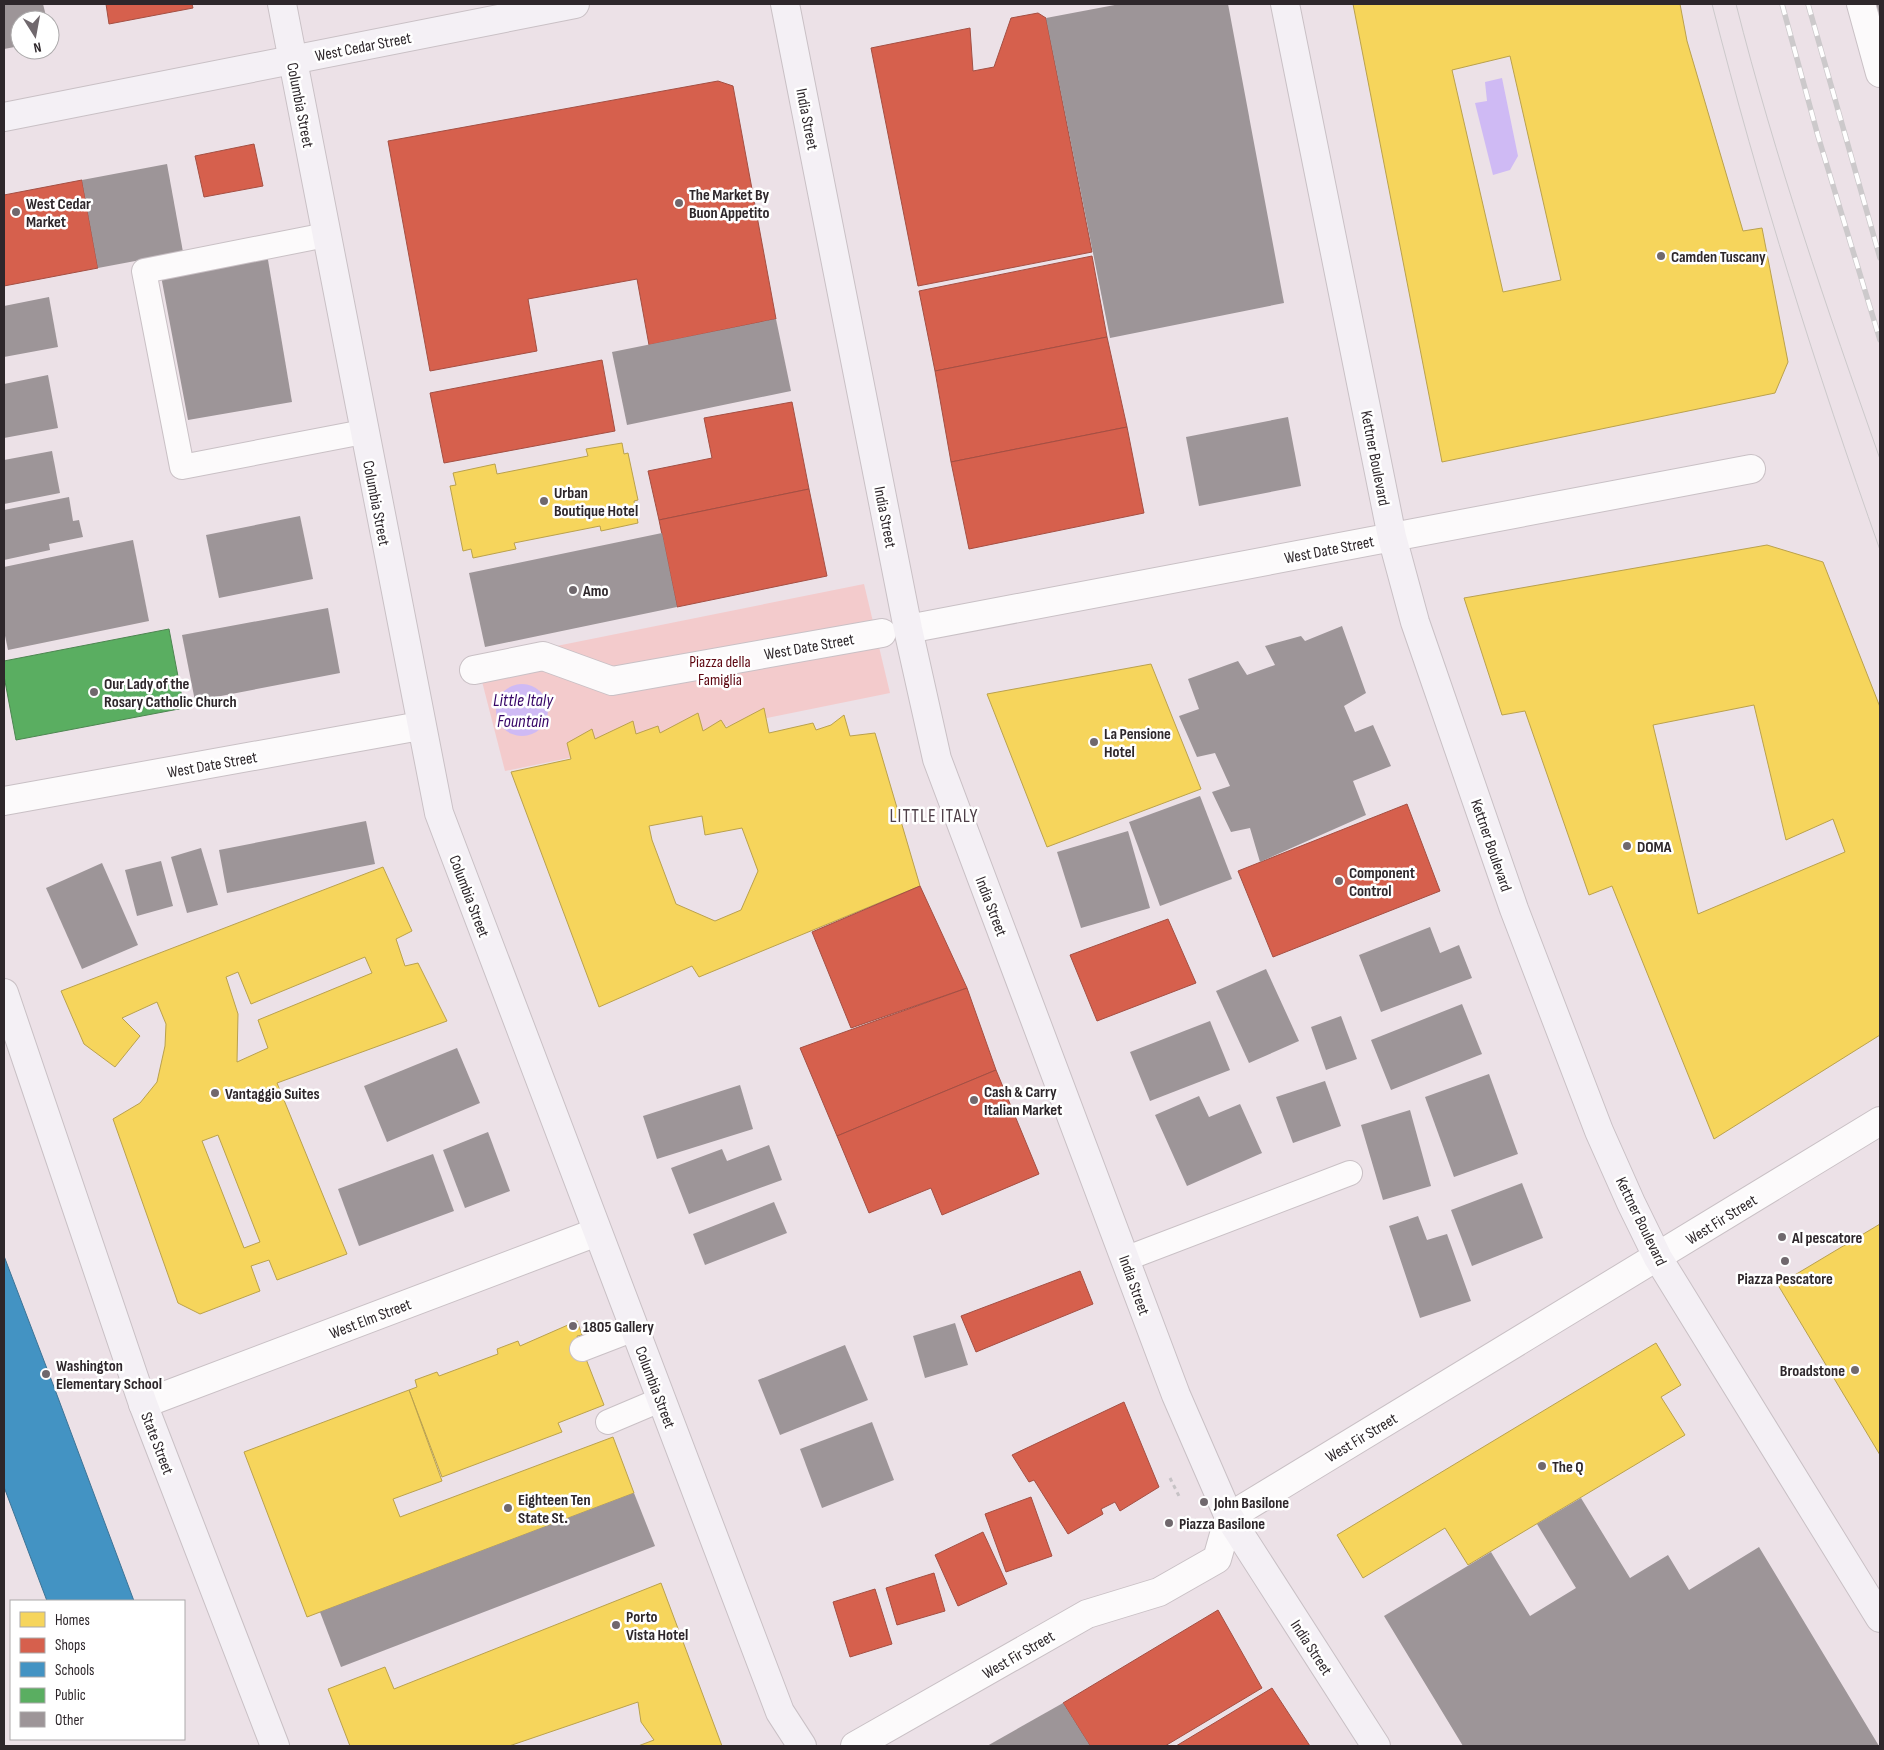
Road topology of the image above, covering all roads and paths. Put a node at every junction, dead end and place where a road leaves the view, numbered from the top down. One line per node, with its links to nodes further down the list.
1 (282, 4): 6 (main road, Columbia Street)
2 (576, 4): 6 (main road, West Cedar Street)
3 (786, 4): 13 (main road, India Street)
4 (1286, 4): 12 (main road, Kettner Boulevard)
5 (1861, 4): 7 (street)
6 (292, 60): 8 (main road, West Cedar Street); 9 (main road, Columbia Street)
7 (1880, 73)
8 (4, 117)
9 (326, 235): 10 (main road, Columbia Street); 10 (lane)
10 (364, 432): 15 (main road, Columbia Street)
11 (1751, 469): 12 (street, West Date Street)
12 (1392, 537): 13 (street, West Date Street); 22 (main road, Kettner Boulevard)
13 (895, 631): 14 (street, West Date Street); 21 (main road, India Street)
14 (474, 670)
15 (420, 726): 16 (street, West Date Street); 20 (main road, Columbia Street)
16 (4, 800)
17 (4, 993): 26 (main road, State Street)
18 (1880, 1121): 22 (street, West Fir Street)
19 (1350, 1173): 21 (lane)
20 (597, 1232): 23 (main road, Columbia Street); 26 (street, West Elm Street)
21 (1125, 1258): 28 (main road, India Street)
22 (1658, 1258): 28 (street, West Fir Street); 29 (main road, Kettner Boulevard)
23 (634, 1329): 24 (lane); 25 (main road, Columbia Street)
24 (582, 1349)
25 (660, 1400): 27 (lane); 31 (main road, Columbia Street)
26 (143, 1404): 30 (main road, State Street)
27 (608, 1422)
28 (1229, 1516): 32 (street, West Fir Street); 33 (main road, India Street)
29 (1880, 1618)
30 (275, 1746)
31 (802, 1746)
32 (855, 1746)
33 (1376, 1746)

